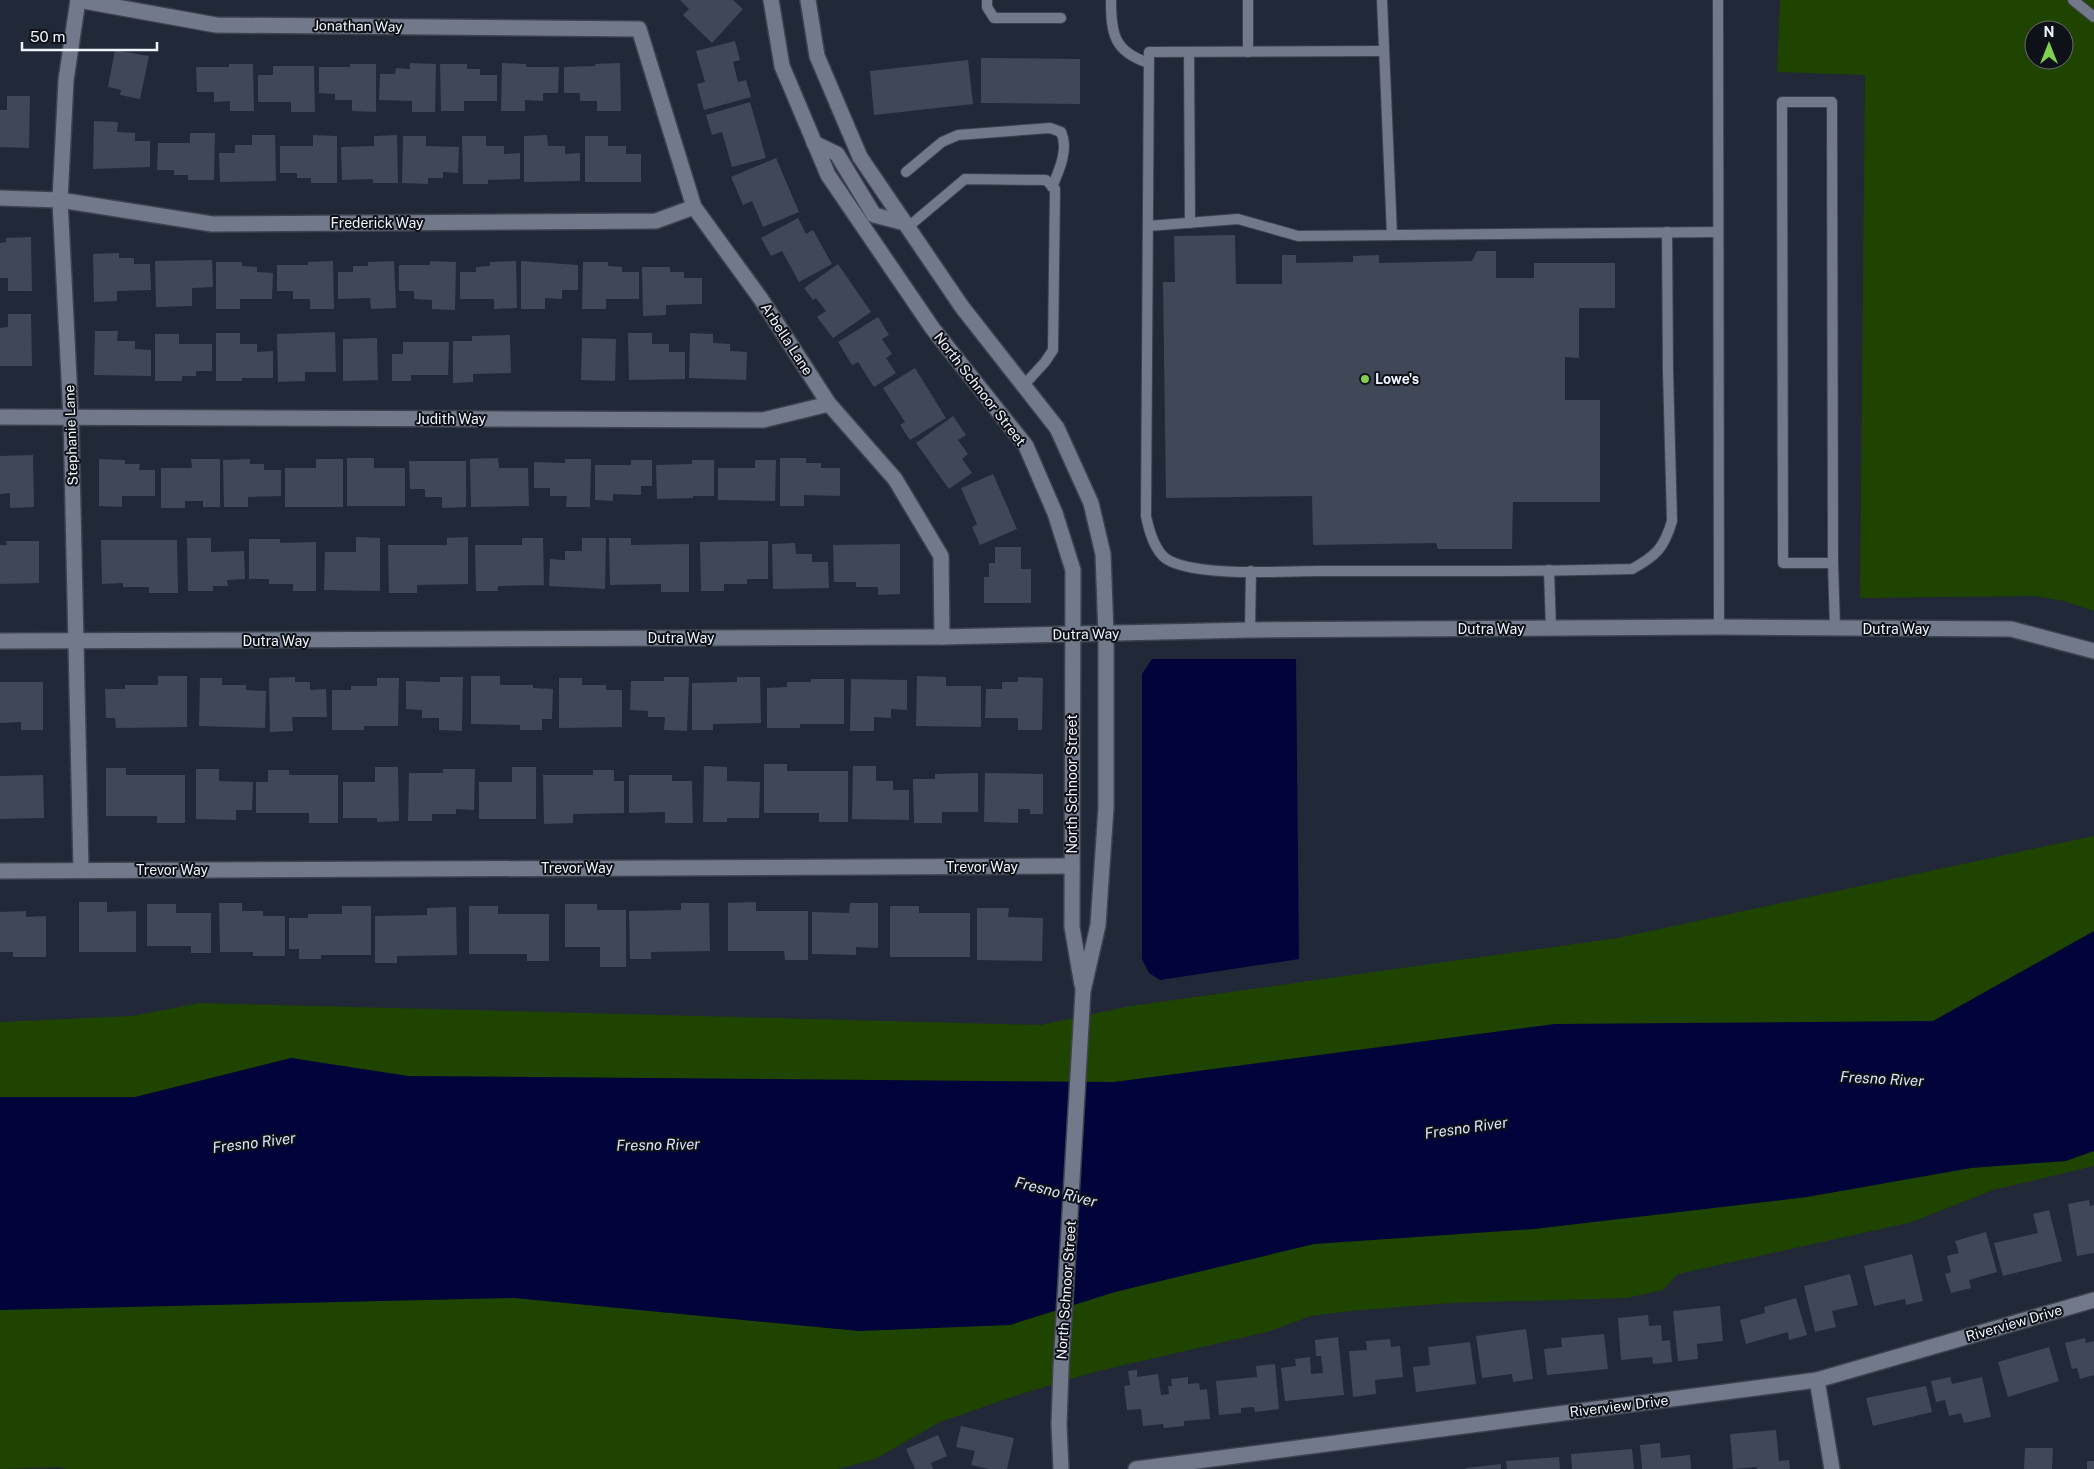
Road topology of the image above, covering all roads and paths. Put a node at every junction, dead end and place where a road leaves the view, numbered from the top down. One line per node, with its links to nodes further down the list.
1 (78, 0): 12 (street, Jonathan Way); 21 (street, Stephanie Lane)
2 (771, 0): 17 (street, North Schnoor Street)
3 (808, 0): 24 (street, North Schnoor Street)
4 (987, 0): 11 (lane)
5 (1111, 0): 16 (lane)
6 (1248, 0): 15 (lane)
7 (1382, 0): 13 (lane)
8 (1718, 0): 27 (lane)
9 (2073, 0): 10 (lane)
10 (2094, 17)
11 (1061, 18)
12 (639, 29): 22 (street, Arbella Lane)
13 (1384, 51): 15 (lane); 28 (lane)
14 (1190, 52): 15 (lane); 16 (lane); 23 (lane)
15 (1248, 52)
16 (1149, 62): 25 (lane)
17 (814, 143): 24 (street); 40 (street, North Schnoor Street)
18 (906, 172): 19 (lane)
19 (1052, 187): 24 (lane); 29 (lane)
20 (0, 198): 21 (street, Frederick Way)
21 (60, 200): 22 (street, Frederick Way); 32 (street, Stephanie Lane)
22 (694, 207): 30 (street, Arbella Lane)
23 (1190, 223): 25 (lane); 28 (lane)
24 (906, 225): 29 (street, North Schnoor Street)
25 (1148, 226): 35 (lane)
26 (1667, 232): 27 (lane); 28 (lane); 34 (lane)
27 (1718, 232): 36 (lane)
28 (1392, 235)
29 (1024, 385): 41 (street, North Schnoor Street)
30 (829, 404): 32 (street, Judith Way); 42 (street, Arbella Lane)
31 (0, 417): 32 (street, Judith Way)
32 (71, 418): 44 (street, Stephanie Lane)
33 (1833, 562): 33 (lane); 37 (lane)
34 (1549, 570): 35 (lane); 38 (lane)
35 (1251, 571): 39 (lane)
36 (1719, 627): 37 (street, Dutra Way); 38 (street, Dutra Way)
37 (1835, 628): 45 (street, Dutra Way)
38 (1551, 629): 39 (street, Dutra Way)
39 (1250, 630): 41 (street, Dutra Way)
40 (1073, 634): 41 (street, Dutra Way); 42 (street, Dutra Way); 46 (street, North Schnoor Street)
41 (1106, 634): 49 (street, North Schnoor Street)
42 (942, 637): 44 (street, Dutra Way)
43 (0, 641): 44 (street, Dutra Way)
44 (75, 642): 47 (street, Stephanie Lane)
45 (2094, 651)
46 (1072, 866): 47 (street, Trevor Way); 49 (street, North Schnoor Street)
47 (82, 870): 48 (street, Trevor Way)
48 (0, 871)
49 (1083, 991): 52 (street, North Schnoor Street)
50 (2094, 1300): 51 (street, Riverview Drive)
51 (1817, 1380): 53 (street, Riverview Drive); 54 (street)
52 (1061, 1469)
53 (1136, 1469)
54 (1832, 1469)

